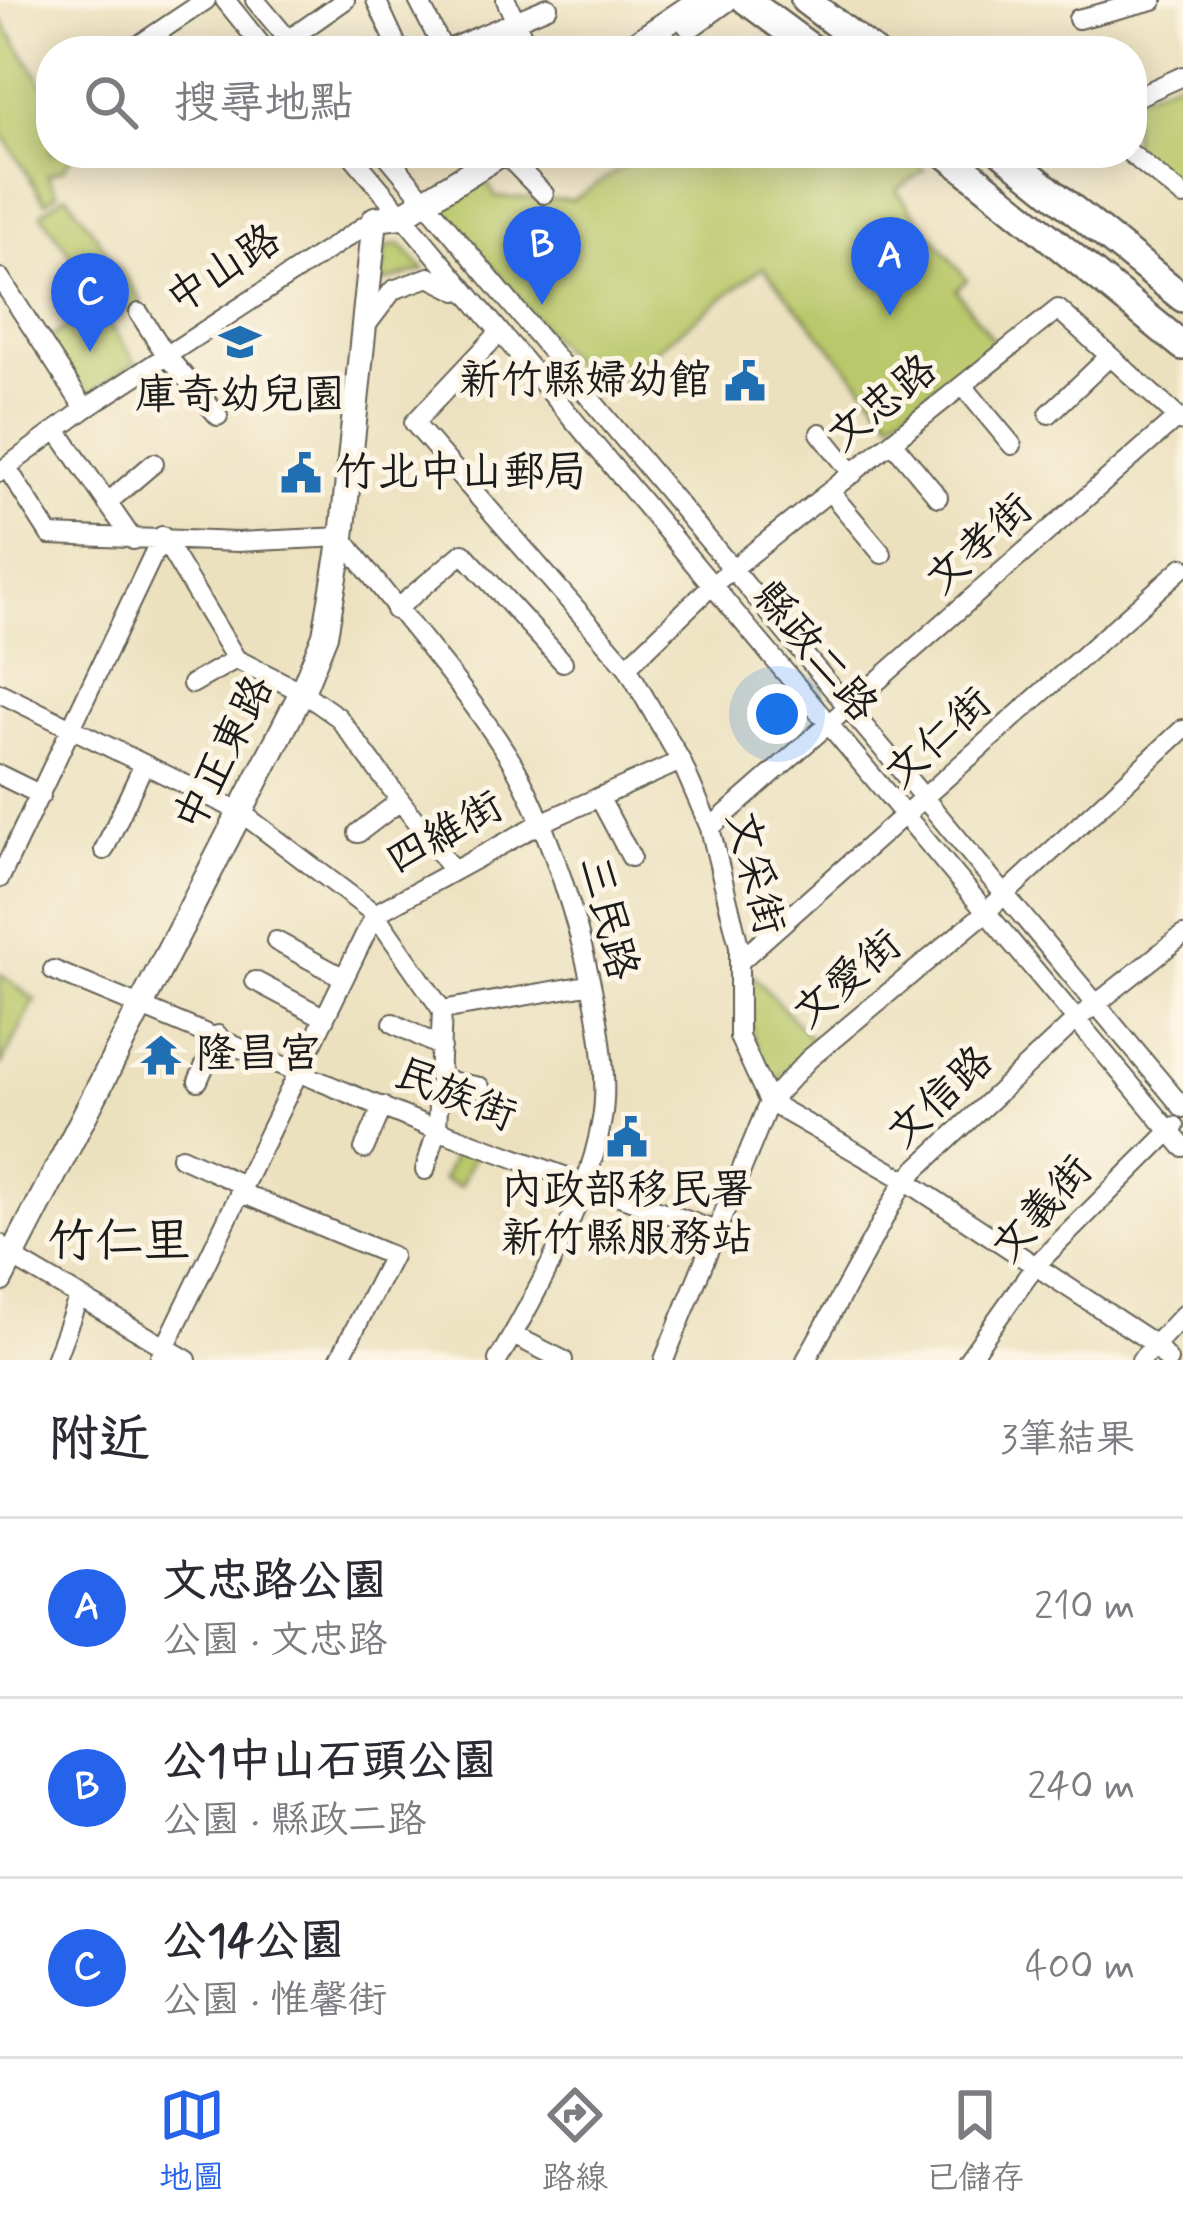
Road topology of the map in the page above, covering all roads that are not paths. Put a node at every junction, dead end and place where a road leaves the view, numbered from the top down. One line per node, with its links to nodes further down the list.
1 (206, 0): 16 (street)
2 (224, 0): 17 (street)
3 (255, 0): 18 (street)
4 (376, 0): 20 (street)
5 (418, 0): 21 (street)
6 (506, 0): 15 (street)
7 (701, 0): 24 (main road)
8 (725, 0): 25 (main road)
9 (805, 0): 27 (highway)
10 (1154, 0): 14 (street)
11 (334, 2): 19 (street)
12 (752, 4): 26 (highway)
13 (548, 7): 15 (street)
14 (1078, 19)
15 (515, 21): 22 (street); 23 (street)
16 (152, 36)
17 (254, 36)
18 (285, 36)
19 (302, 36)
20 (392, 36)
21 (436, 36)
22 (480, 36)
23 (522, 36)
24 (647, 36)
25 (675, 36)
26 (795, 36)
27 (852, 36)
28 (1183, 76): 29 (street)
29 (1147, 92)
30 (1147, 167): 40 (street)
31 (360, 168): 41 (street, 縣政二路)
32 (398, 168): 38 (street, 縣政二路)
33 (452, 168): 38 (main road, 中山路)
34 (473, 168): 38 (main road, 中山路)
35 (518, 168): 39 (street)
36 (963, 168): 48 (highway)
37 (1022, 168): 44 (highway)
38 (420, 194): 41 (main road, 中山路); 71 (street, 縣政二路)
39 (544, 194)
40 (1183, 196)
41 (389, 213): 43 (street, 縣政二路); 46 (main road, 中正東路); 49 (street, 中山路)
42 (0, 278): 52 (street)
43 (469, 297): 46 (street); 47 (street, 縣政二路)
44 (1183, 298)
45 (139, 313): 49 (street)
46 (365, 326): 67 (main road, 中正東路)
47 (499, 333): 72 (street, 縣政二路); 76 (street, 文采街)
48 (1183, 346)
49 (166, 356): 52 (street, 中山路); 54 (street)
50 (1110, 356): 51 (street, 文忠路); 53 (street); 55 (street, 文忠路)
51 (963, 386): 58 (street, 文忠路); 59 (street)
52 (85, 409): 56 (street, 中山路)
53 (1049, 414)
54 (218, 416)
55 (1180, 420): 80 (street, 文孝街)
56 (57, 430): 61 (street, 中山路); 65 (street)
57 (820, 434): 62 (street)
58 (892, 442): 62 (street, 文忠路); 64 (street)
59 (1012, 445)
60 (154, 463): 65 (street)
61 (4, 470): 68 (street)
62 (853, 474): 63 (street, 文忠路)
63 (830, 493): 69 (street); 71 (street, 文忠路)
64 (938, 497)
65 (107, 502): 68 (street)
66 (162, 536): 67 (street); 68 (street); 74 (street); 82 (street)
67 (342, 537): 73 (street, 三民路); 78 (main road, 中正東路)
68 (133, 540)
69 (883, 554)
70 (1183, 567): 89 (street, 文仁街)
71 (734, 569): 72 (street, 文忠路); 80 (street, 縣政二路)
72 (711, 586): 76 (street, 文忠路); 81 (street, 縣政二路)
73 (395, 610): 75 (street); 93 (street, 三民路)
74 (236, 659): 77 (street); 78 (street)
75 (563, 662)
76 (627, 667): 84 (street, 文采街)
77 (192, 684)
78 (302, 692): 90 (street); 91 (main road, 中正東路)
79 (0, 693): 82 (street)
80 (848, 706): 81 (street, 文孝街); 89 (street, 縣政二路)
81 (827, 724): 92 (street, 縣政二路); 94 (street, 文孝街)
82 (73, 726): 85 (street); 87 (street)
83 (1183, 729): 100 (street, 文愛街)
84 (681, 761): 88 (street, 四維街); 94 (street, 文采街)
85 (144, 764): 91 (street); 96 (street)
86 (0, 776): 87 (street)
87 (41, 795): 99 (street)
88 (598, 797): 93 (street, 四維街); 97 (street)
89 (926, 800): 92 (street, 文仁街); 100 (street, 縣政二路)
90 (400, 801): 95 (street); 98 (street)
91 (239, 811): 102 (street); 110 (main road, 中正東路)
92 (906, 818): 101 (street, 縣政二路); 105 (street, 文仁街)
93 (543, 822): 98 (street, 四維街); 109 (street, 三民路)
94 (710, 828): 105 (street, 文采街)
95 (358, 833)
96 (104, 850)
97 (631, 856)
98 (452, 871): 102 (street, 四維街)
99 (0, 878)
100 (1005, 894): 101 (street, 文愛街); 111 (street, 縣政二路)
101 (986, 913): 114 (street, 縣政二路); 122 (street, 文愛街)
102 (375, 914): 107 (street, 四維街); 112 (street)
103 (1183, 935): 111 (street, 文信路)
104 (276, 940): 107 (street)
105 (740, 961): 122 (street, 文采街)
106 (53, 970): 110 (street, 民族街)
107 (344, 979): 113 (street, 四維街)
108 (255, 981): 113 (street)
109 (587, 985): 112 (street); 132 (street, 三民路)
110 (142, 1003): 116 (street, 民族街); 135 (main road, 中正東路)
111 (1096, 1004): 114 (street, 文信路); 124 (street, 縣政二路)
112 (442, 1010): 117 (street)
113 (325, 1018): 118 (street, 四維街)
114 (1076, 1020): 125 (street, 縣政二路); 131 (street, 文信路)
115 (394, 1023): 117 (street)
116 (218, 1035): 118 (street, 民族街); 120 (street)
117 (441, 1047): 119 (street)
118 (301, 1069): 123 (street, 民族街); 133 (street, 四維街)
119 (440, 1079): 121 (street); 126 (street)
120 (198, 1081)
121 (480, 1087)
122 (769, 1102): 131 (street); 134 (street, 文愛街)
123 (383, 1106): 126 (street, 民族街); 128 (street)
124 (1183, 1108)
125 (1176, 1125): 127 (street, 縣政二路); 136 (street, 文義街)
126 (437, 1130): 130 (street); 132 (street, 民族街)
127 (1183, 1147)
128 (364, 1149)
129 (181, 1157): 133 (street)
130 (425, 1170)
131 (905, 1180): 136 (street); 148 (street, 文信路)
132 (583, 1185): 134 (street, 民族街); 139 (street, 三民路)
133 (241, 1189): 141 (street, 四維街); 144 (street)
134 (716, 1232): 147 (street, 文愛街)
135 (4, 1260): 137 (street)
136 (1035, 1266): 140 (street); 149 (street, 文義街)
137 (79, 1296): 141 (street); 142 (street)
138 (1183, 1315): 140 (street)
139 (513, 1335): 145 (street, 三民路); 146 (street)
140 (1153, 1343): 150 (street); 151 (street)
141 (163, 1354): 143 (street)
142 (55, 1360)
143 (187, 1360)
144 (339, 1360)
145 (498, 1360)
146 (563, 1360)
147 (664, 1360)
148 (806, 1360)
149 (968, 1360)
150 (1141, 1360)
151 (1168, 1360)

